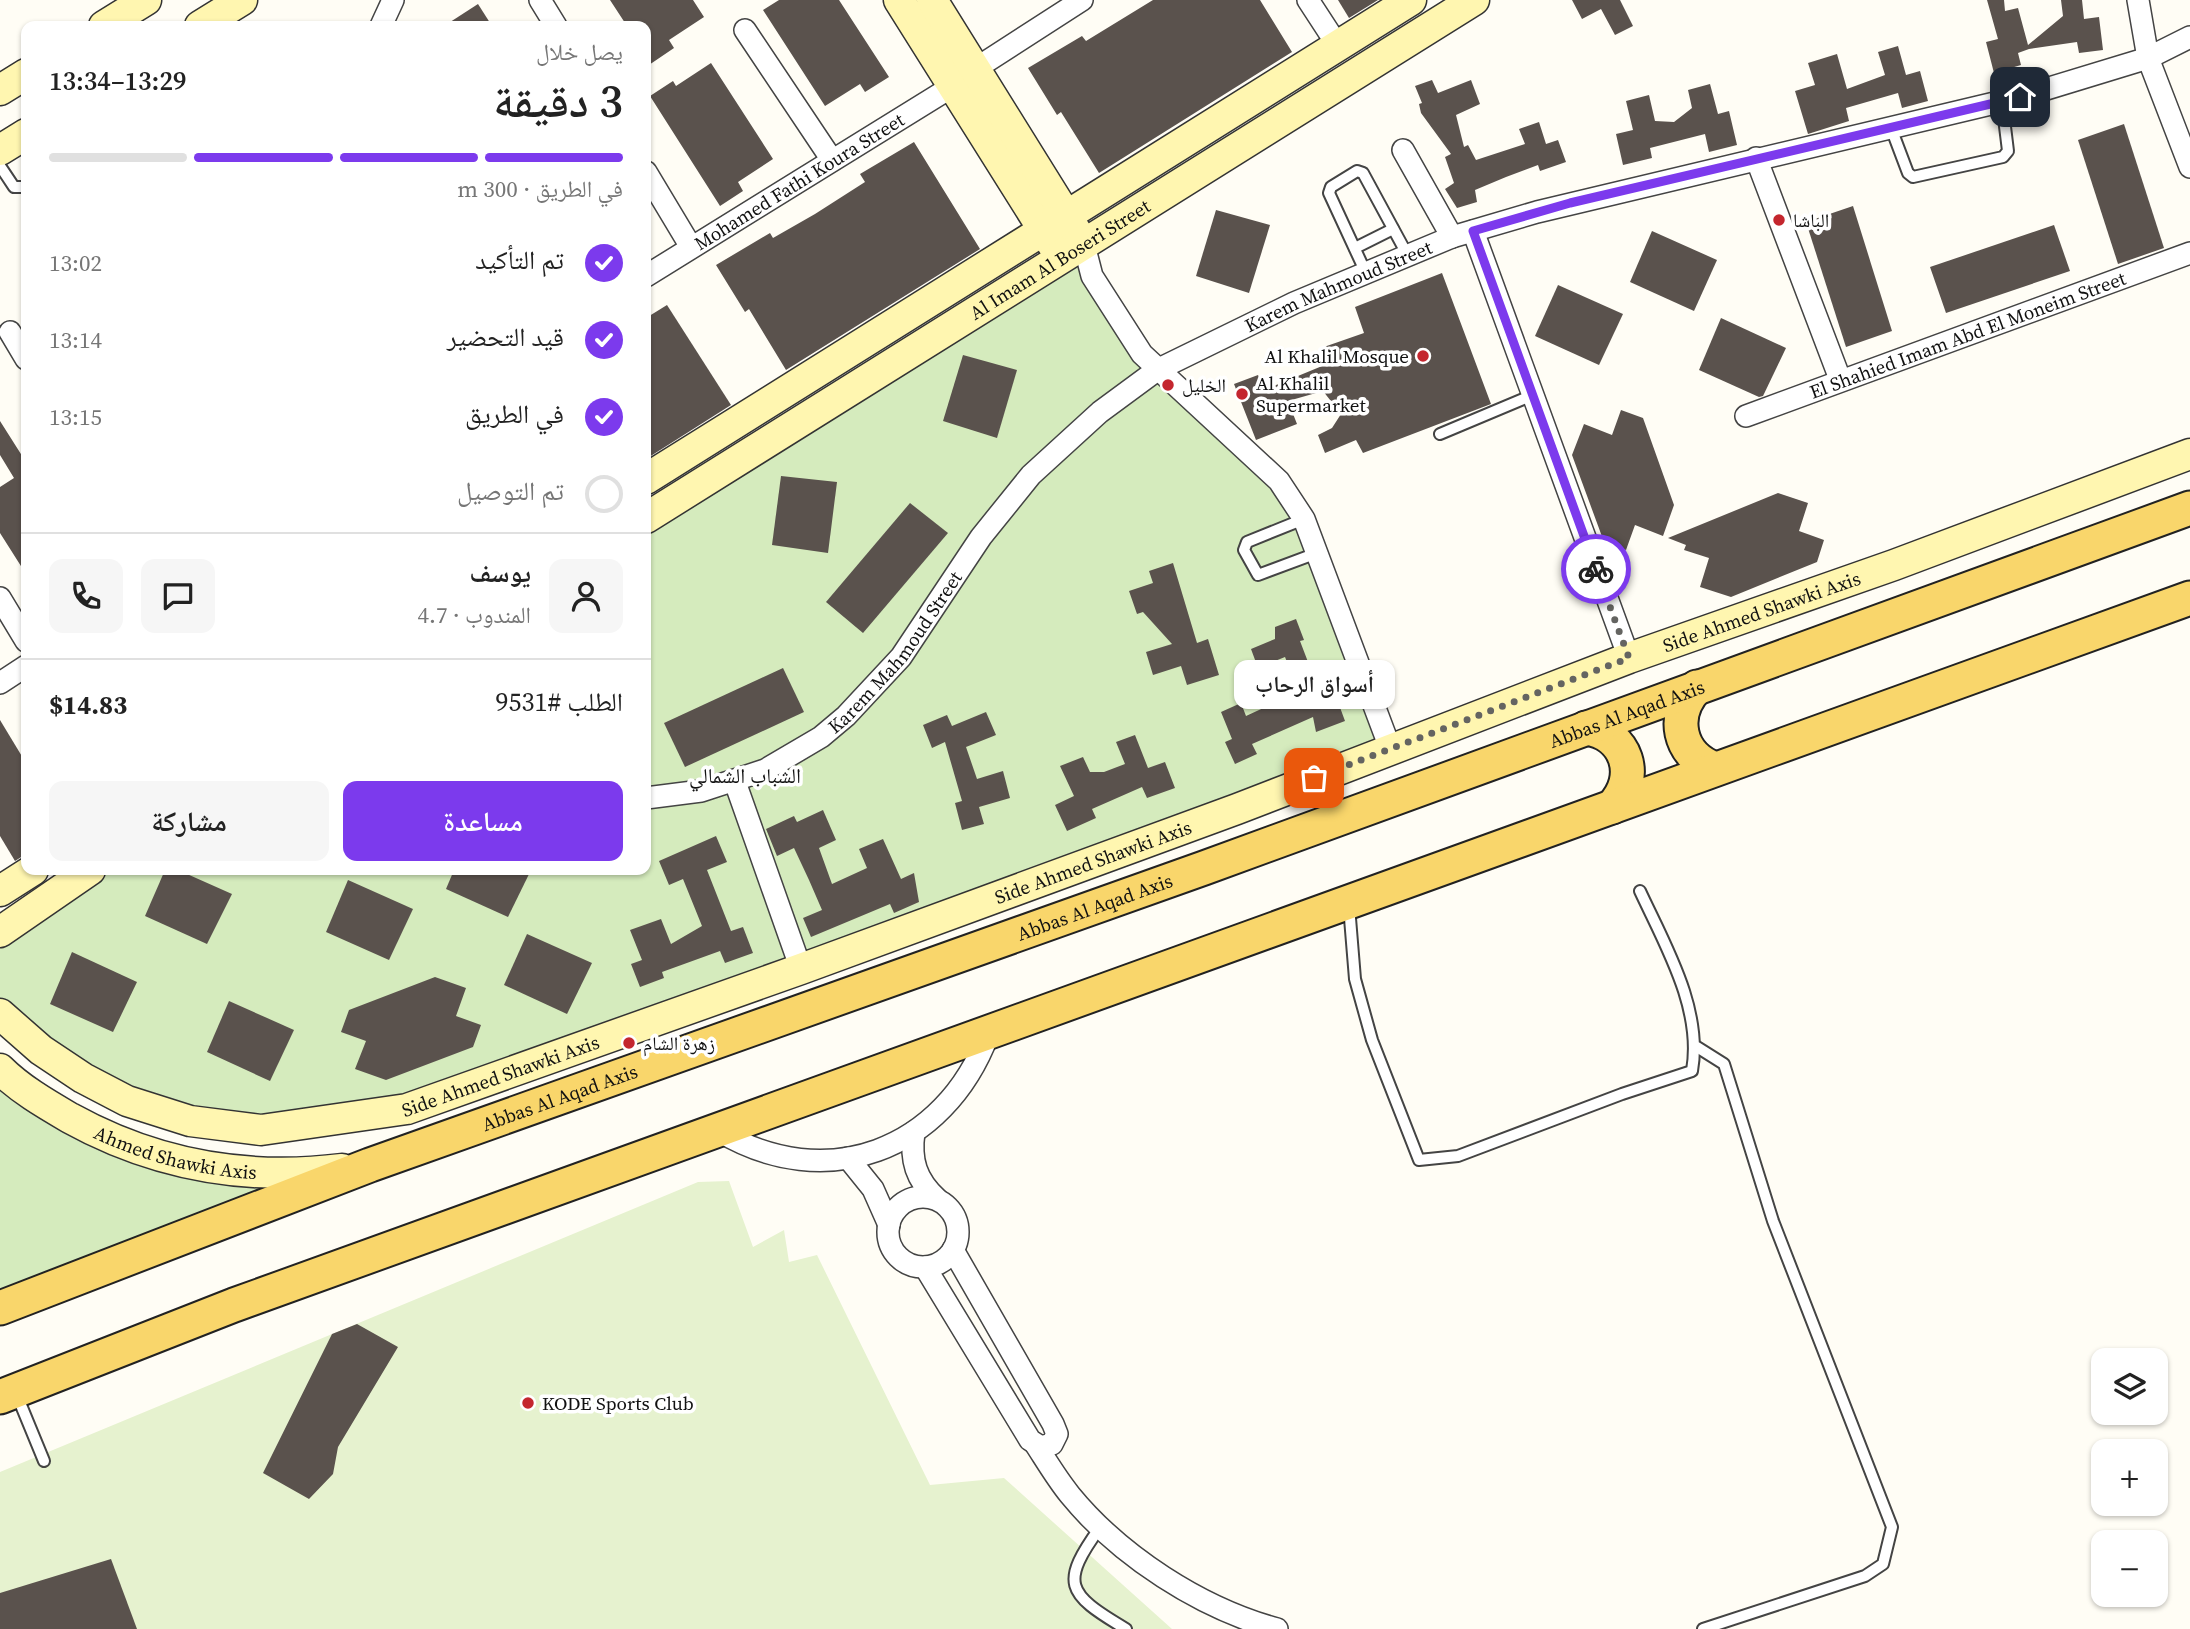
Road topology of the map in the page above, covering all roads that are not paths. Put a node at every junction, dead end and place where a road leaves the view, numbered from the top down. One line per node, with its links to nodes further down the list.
1 (146, 0): 12 (street)
2 (242, 0): 13 (street)
3 (393, 0): 14 (street)
4 (540, 0): 15 (street)
5 (899, 0): 21 (street)
6 (932, 0): 21 (street)
7 (1082, 0): 21 (street, Mohamed Fathi Koura Street)
8 (1308, 0): 18 (street)
9 (1411, 0): 18 (street, Al Imam Al Boseri Street)
10 (1474, 0): 39 (street, Al Imam Al Boseri Street)
11 (2138, 0): 19 (street)
12 (112, 21)
13 (208, 21)
14 (383, 21)
15 (553, 21)
16 (745, 30): 29 (street)
17 (2190, 37): 19 (street, Karem Mahmoud Street)
18 (1338, 46): 34 (street, Al Imam Al Boseri Street)
19 (2148, 58): 23 (street, Karem Mahmoud Street); 31 (street)
20 (21, 77): 22 (street)
21 (964, 77): 29 (street, Mohamed Fathi Koura Street); 34 (street)
22 (0, 90)
23 (2002, 102): 24 (street, Karem Mahmoud Street); 24 (lane)
24 (1891, 128): 28 (street, Karem Mahmoud Street)
25 (21, 137): 26 (street)
26 (0, 150)
27 (1403, 150): 36 (street)
28 (1756, 158): 36 (street, Karem Mahmoud Street); 47 (street)
29 (832, 160): 37 (street, Mohamed Fathi Koura Street)
30 (0, 166): 33 (lane)
31 (2190, 167)
32 (651, 180): 37 (street)
33 (21, 187)
34 (1055, 223): 39 (street); 52 (street, Al Imam Al Boseri Street)
35 (1393, 229): 38 (lane); 38 (lane); 41 (lane)
36 (1463, 234): 41 (street, Karem Mahmoud Street); 48 (street)
37 (691, 247): 42 (street, Mohamed Fathi Koura Street)
38 (1354, 248): 43 (lane)
39 (1073, 252): 46 (street); 54 (street, Al Imam Al Boseri Street)
40 (2190, 253): 47 (street, El Shahied Imam Abd El Moneim Street)
41 (1408, 256): 43 (street, Karem Mahmoud Street)
42 (651, 273)
43 (1366, 273): 46 (street, Karem Mahmoud Street)
44 (10, 332): 45 (street)
45 (21, 351)
46 (1157, 370): 55 (street); 67 (street, Karem Mahmoud Street)
47 (1840, 379): 49 (street, El Shahied Imam Abd El Moneim Street)
48 (1532, 395): 50 (lane); 60 (street)
49 (1746, 416)
50 (1440, 435)
51 (2190, 454): 60 (street, Side Ahmed Shawki Axis)
52 (651, 476)
53 (2190, 509): 63 (main road, Abbas Al Aqad Axis)
54 (651, 515)
55 (1304, 519): 56 (street); 56 (lane)
56 (1317, 553): 65 (street)
57 (0, 598): 59 (street)
58 (2190, 598): 66 (main road)
59 (21, 633)
60 (1629, 658): 65 (street, Side Ahmed Shawki Axis)
61 (21, 669): 62 (street)
62 (0, 683)
63 (1697, 687): 64 (main road, Abbas Al Aqad Axis); 66 (main road)
64 (1586, 728): 69 (main road); 84 (main road, Abbas Al Aqad Axis)
65 (1390, 748): 76 (street, Side Ahmed Shawki Axis)
66 (1715, 769): 69 (main road)
67 (735, 782): 68 (street, Karem Mahmoud Street); 76 (street)
68 (651, 797)
69 (1612, 807): 74 (main road)
70 (25, 875): 72 (street)
71 (83, 875): 75 (street)
72 (0, 891)
73 (1640, 891): 79 (lane)
74 (1349, 903): 78 (main road); 79 (lane)
75 (0, 932)
76 (801, 969): 77 (street, Side Ahmed Shawki Axis)
77 (0, 1014)
78 (988, 1035): 81 (main road); 82 (street)
79 (1697, 1047): 98 (lane)
80 (0, 1069): 84 (street, Ahmed Shawki Axis)
81 (719, 1131): 83 (street); 92 (main road)
82 (914, 1132): 83 (street); 85 (street)
83 (848, 1158): 86 (street)
84 (370, 1165): 89 (main road, Abbas Al Aqad Axis)
85 (937, 1199): 86 (street); 87 (street)
86 (888, 1225): 88 (street)
87 (953, 1250): 88 (street); 90 (street)
88 (925, 1267): 91 (street)
89 (0, 1308)
90 (1011, 1348): 91 (street); 93 (street)
91 (983, 1364): 93 (street)
92 (7, 1394): 94 (lane)
93 (1036, 1446): 95 (street)
94 (44, 1461)
95 (1101, 1526): 96 (lane); 97 (street)
96 (1126, 1629)
97 (1277, 1629)
98 (1703, 1629)

